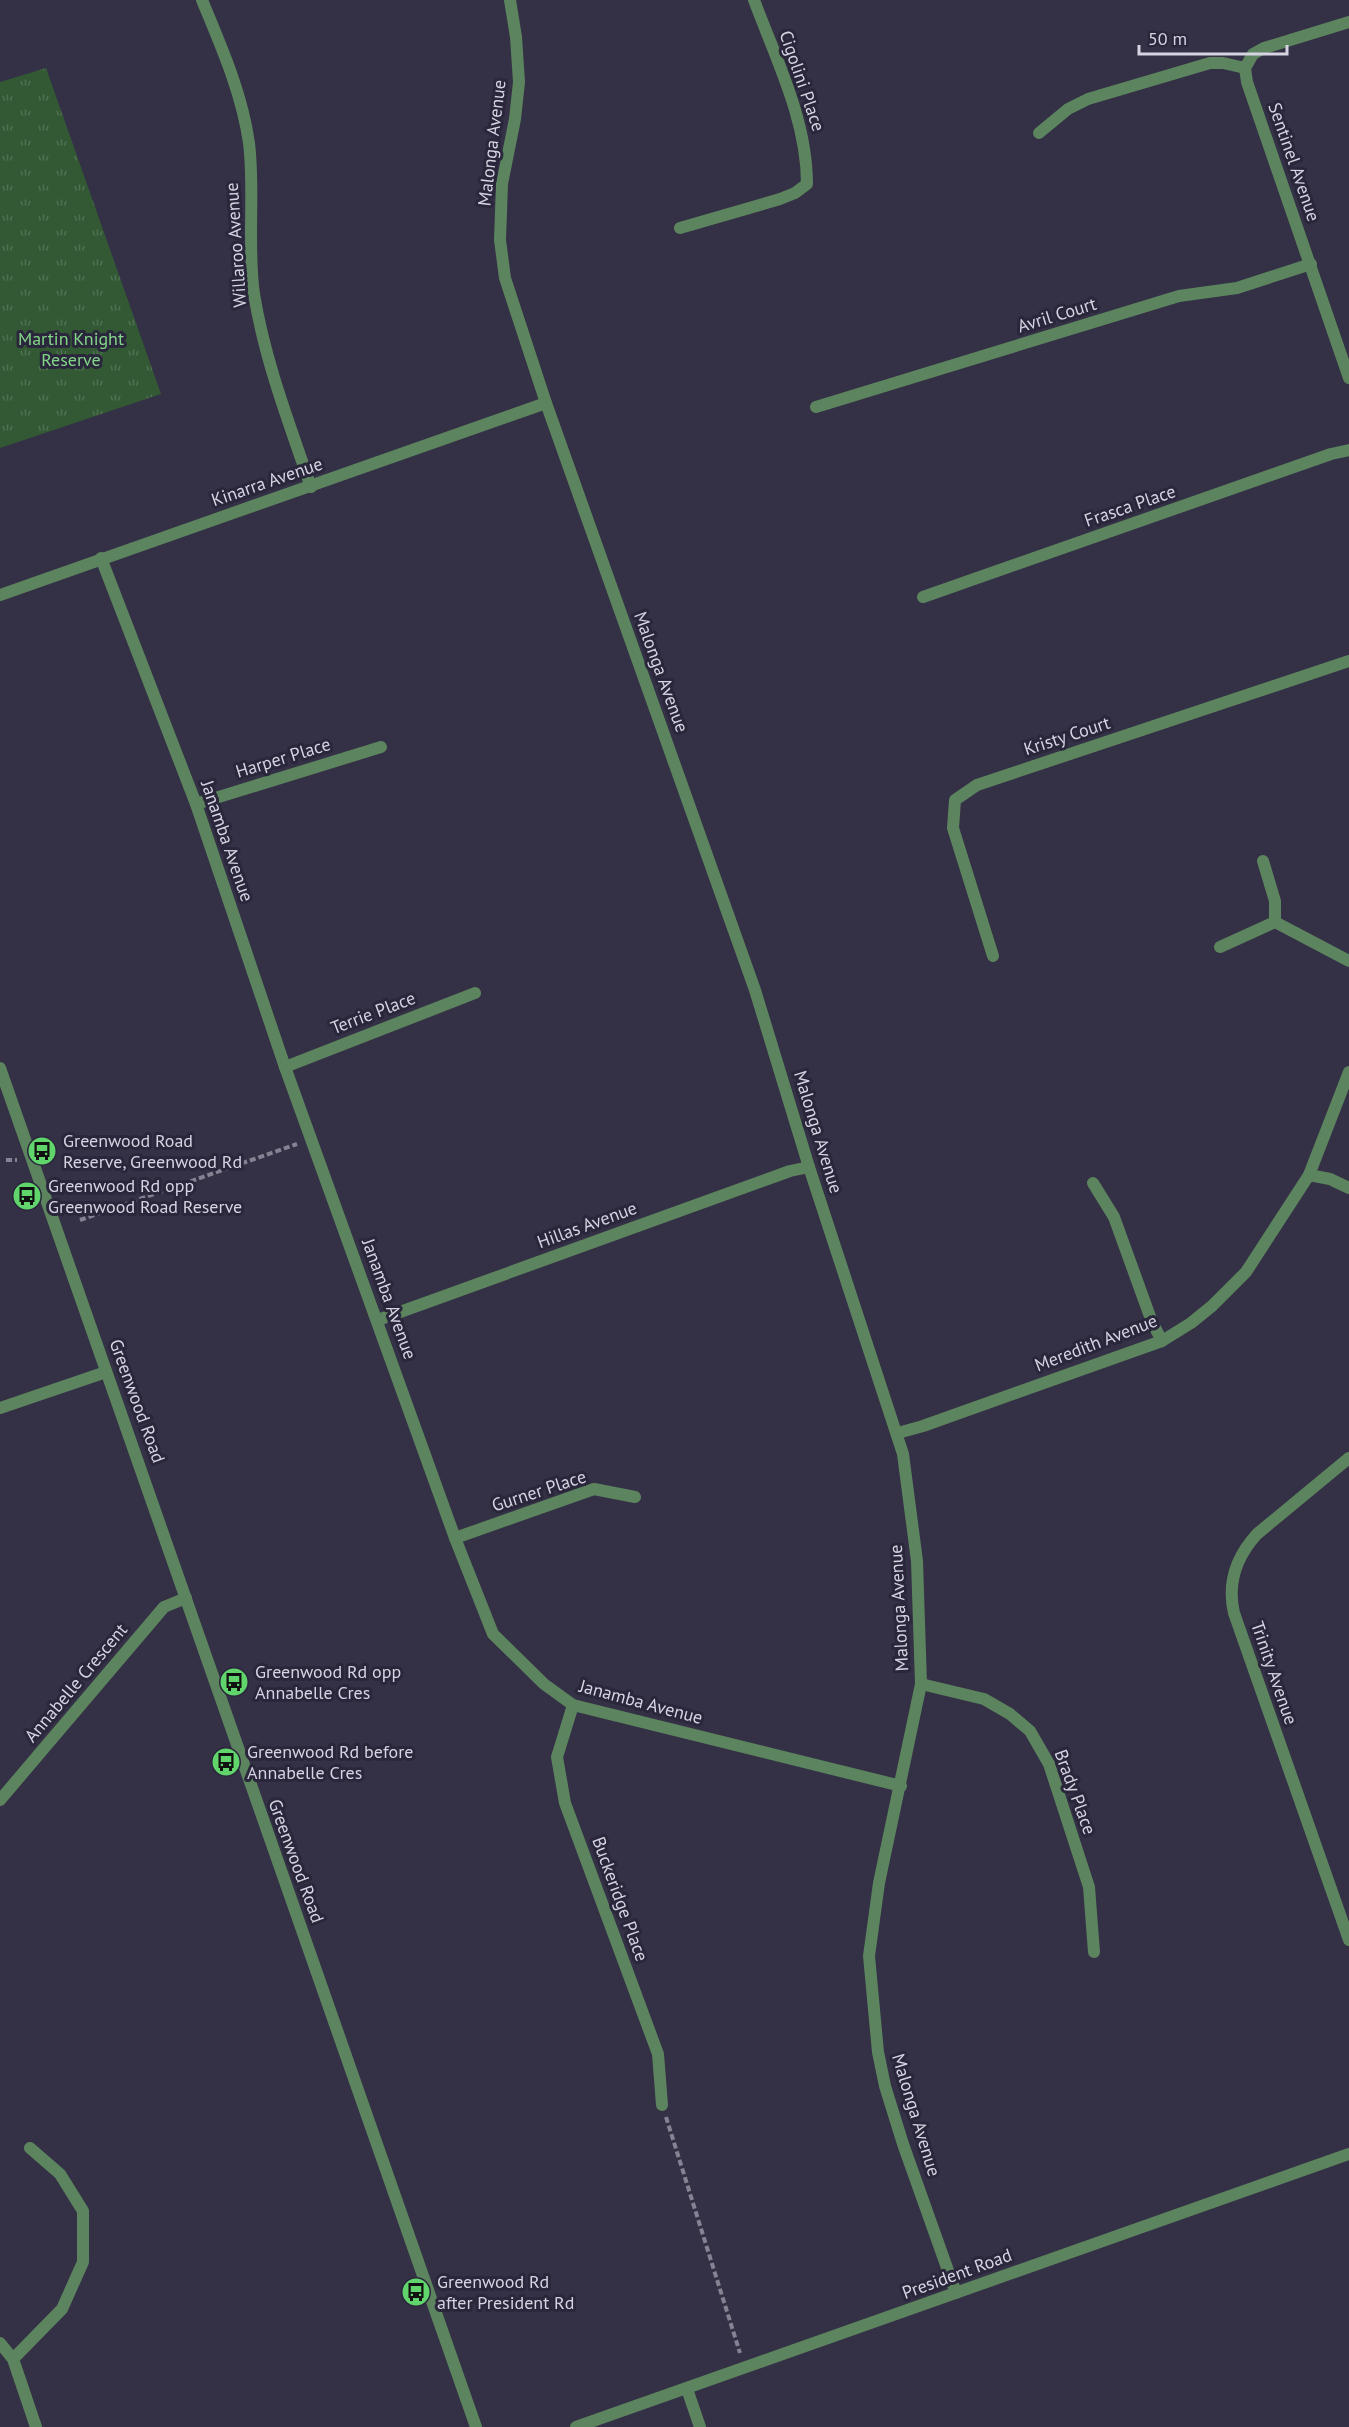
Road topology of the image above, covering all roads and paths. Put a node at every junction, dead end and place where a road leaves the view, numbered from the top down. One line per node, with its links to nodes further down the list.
1 (202, 0): 13 (street, Willaroo Avenue)
2 (510, 0): 10 (street, Malonga Avenue)
3 (754, 0): 7 (street, Cigolini Place)
4 (1349, 22): 5 (street)
5 (1245, 68): 6 (street); 8 (street, Sentinel Avenue)
6 (1039, 133)
7 (680, 228)
8 (1311, 264): 9 (street, Sentinel Avenue); 11 (street, Avril Court)
9 (1349, 378)
10 (546, 403): 13 (street, Kinarra Avenue); 30 (street, Malonga Avenue)
11 (816, 407)
12 (1349, 450): 16 (street, Frasca Place)
13 (311, 487): 14 (street, Kinarra Avenue)
14 (101, 558): 15 (street, Kinarra Avenue); 19 (street, Janamba Avenue)
15 (0, 594)
16 (923, 597)
17 (1349, 661): 23 (street, Kristy Court)
18 (381, 747): 19 (street, Harper Place)
19 (196, 804): 26 (street, Janamba Avenue)
20 (1263, 861): 21 (street)
21 (1275, 922): 22 (street); 24 (street)
22 (1220, 947)
23 (993, 956)
24 (1349, 961)
25 (475, 993): 26 (street, Terrie Place)
26 (285, 1067): 29 (street, Janamba Avenue)
27 (0, 1068): 37 (street, Greenwood Road)
28 (1349, 1072): 31 (street, Meredith Avenue)
29 (311, 1139): 34 (path); 35 (street, Janamba Avenue)
30 (809, 1167): 35 (street, Hillas Avenue); 39 (street, Malonga Avenue)
31 (1309, 1175): 33 (street); 36 (street, Meredith Avenue)
32 (1093, 1183): 36 (street)
33 (1349, 1188)
34 (80, 1220)
35 (378, 1320): 42 (street, Janamba Avenue)
36 (1161, 1341): 39 (street, Meredith Avenue)
37 (106, 1372): 38 (street); 43 (street, Greenwood Road)
38 (0, 1408)
39 (898, 1433): 44 (street, Malonga Avenue)
40 (1349, 1458): 48 (street, Trinity Avenue)
41 (635, 1497): 42 (street, Gurner Place)
42 (455, 1538): 45 (street, Janamba Avenue)
43 (186, 1598): 47 (street, Annabelle Crescent); 60 (street, Greenwood Road)
44 (921, 1684): 46 (street, Malonga Avenue); 50 (street, Brady Place)
45 (573, 1705): 46 (street, Janamba Avenue); 51 (street, Buckeridge Place)
46 (901, 1786): 54 (street, Malonga Avenue)
47 (0, 1800)
48 (1344, 1910): 49 (street, Trinity Avenue)
49 (1349, 1940)
50 (1094, 1952)
51 (662, 2105): 57 (path)
52 (30, 2148): 56 (street)
53 (1349, 2154): 54 (street, President Road)
54 (956, 2293): 57 (street, President Road)
55 (0, 2343): 56 (street)
56 (14, 2359): 59 (street)
57 (746, 2369): 58 (street, President Road)
58 (687, 2389): 61 (street, President Road); 62 (street)
59 (36, 2427)
60 (476, 2427)
61 (576, 2427)
62 (700, 2427)

